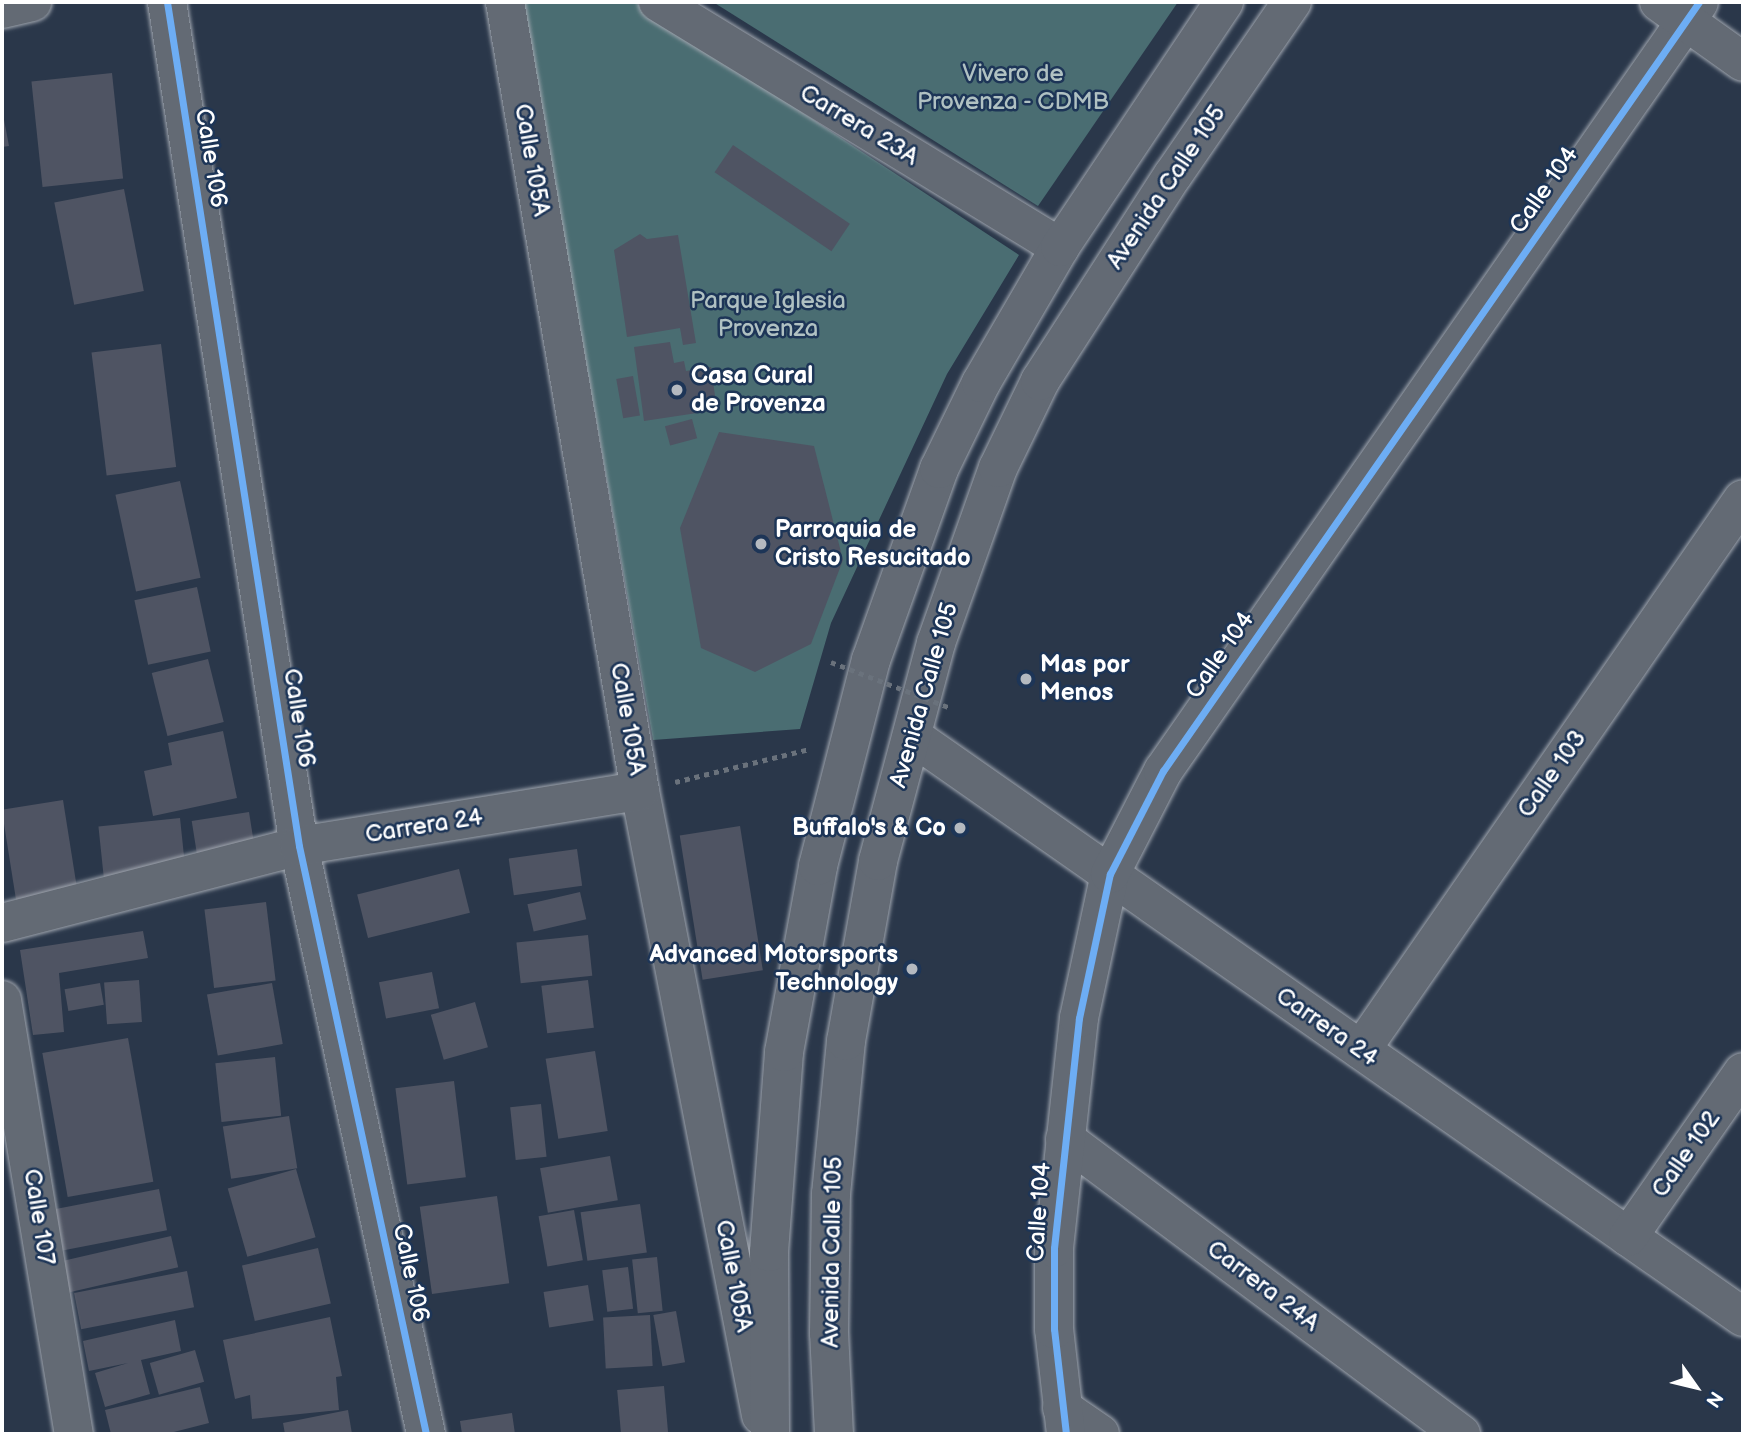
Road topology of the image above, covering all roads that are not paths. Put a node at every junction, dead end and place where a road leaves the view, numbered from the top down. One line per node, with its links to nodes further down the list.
1 (32, 2): 8 (street)
2 (167, 2): 14 (street, Calle 106)
3 (505, 2): 13 (street, Calle 105A)
4 (658, 2): 10 (street, Carrera 23A)
5 (1224, 2): 10 (street)
6 (1292, 2): 12 (street, Avenida Calle 105)
7 (1681, 8): 9 (street); 15 (street, Calle 104)
8 (2, 9)
9 (1743, 62)
10 (1060, 247): 28 (street)
11 (1743, 499): 19 (street, Calle 103)
12 (912, 736): 15 (street, Carrera 24); 29 (street, Avenida Calle 105)
13 (640, 791): 14 (street, Carrera 24); 27 (street, Calle 105A)
14 (299, 846): 16 (street, Carrera 24); 26 (street, Calle 106)
15 (1110, 874): 19 (street, Carrera 24); 21 (street, Calle 104)
16 (2, 923)
17 (2, 1000): 18 (street, Calle 107)
18 (6, 1045): 25 (street, Calle 107)
19 (1361, 1050): 22 (street, Carrera 24)
20 (1743, 1072): 22 (street, Calle 102)
21 (1065, 1139): 24 (street, Calle 104); 31 (street, Carrera 24A)
22 (1629, 1237): 23 (street, Carrera 24)
23 (1743, 1317)
24 (1064, 1421): 30 (street)
25 (74, 1434)
26 (426, 1434)
27 (764, 1434)
28 (770, 1434)
29 (834, 1434)
30 (1100, 1434)
31 (1461, 1434)

